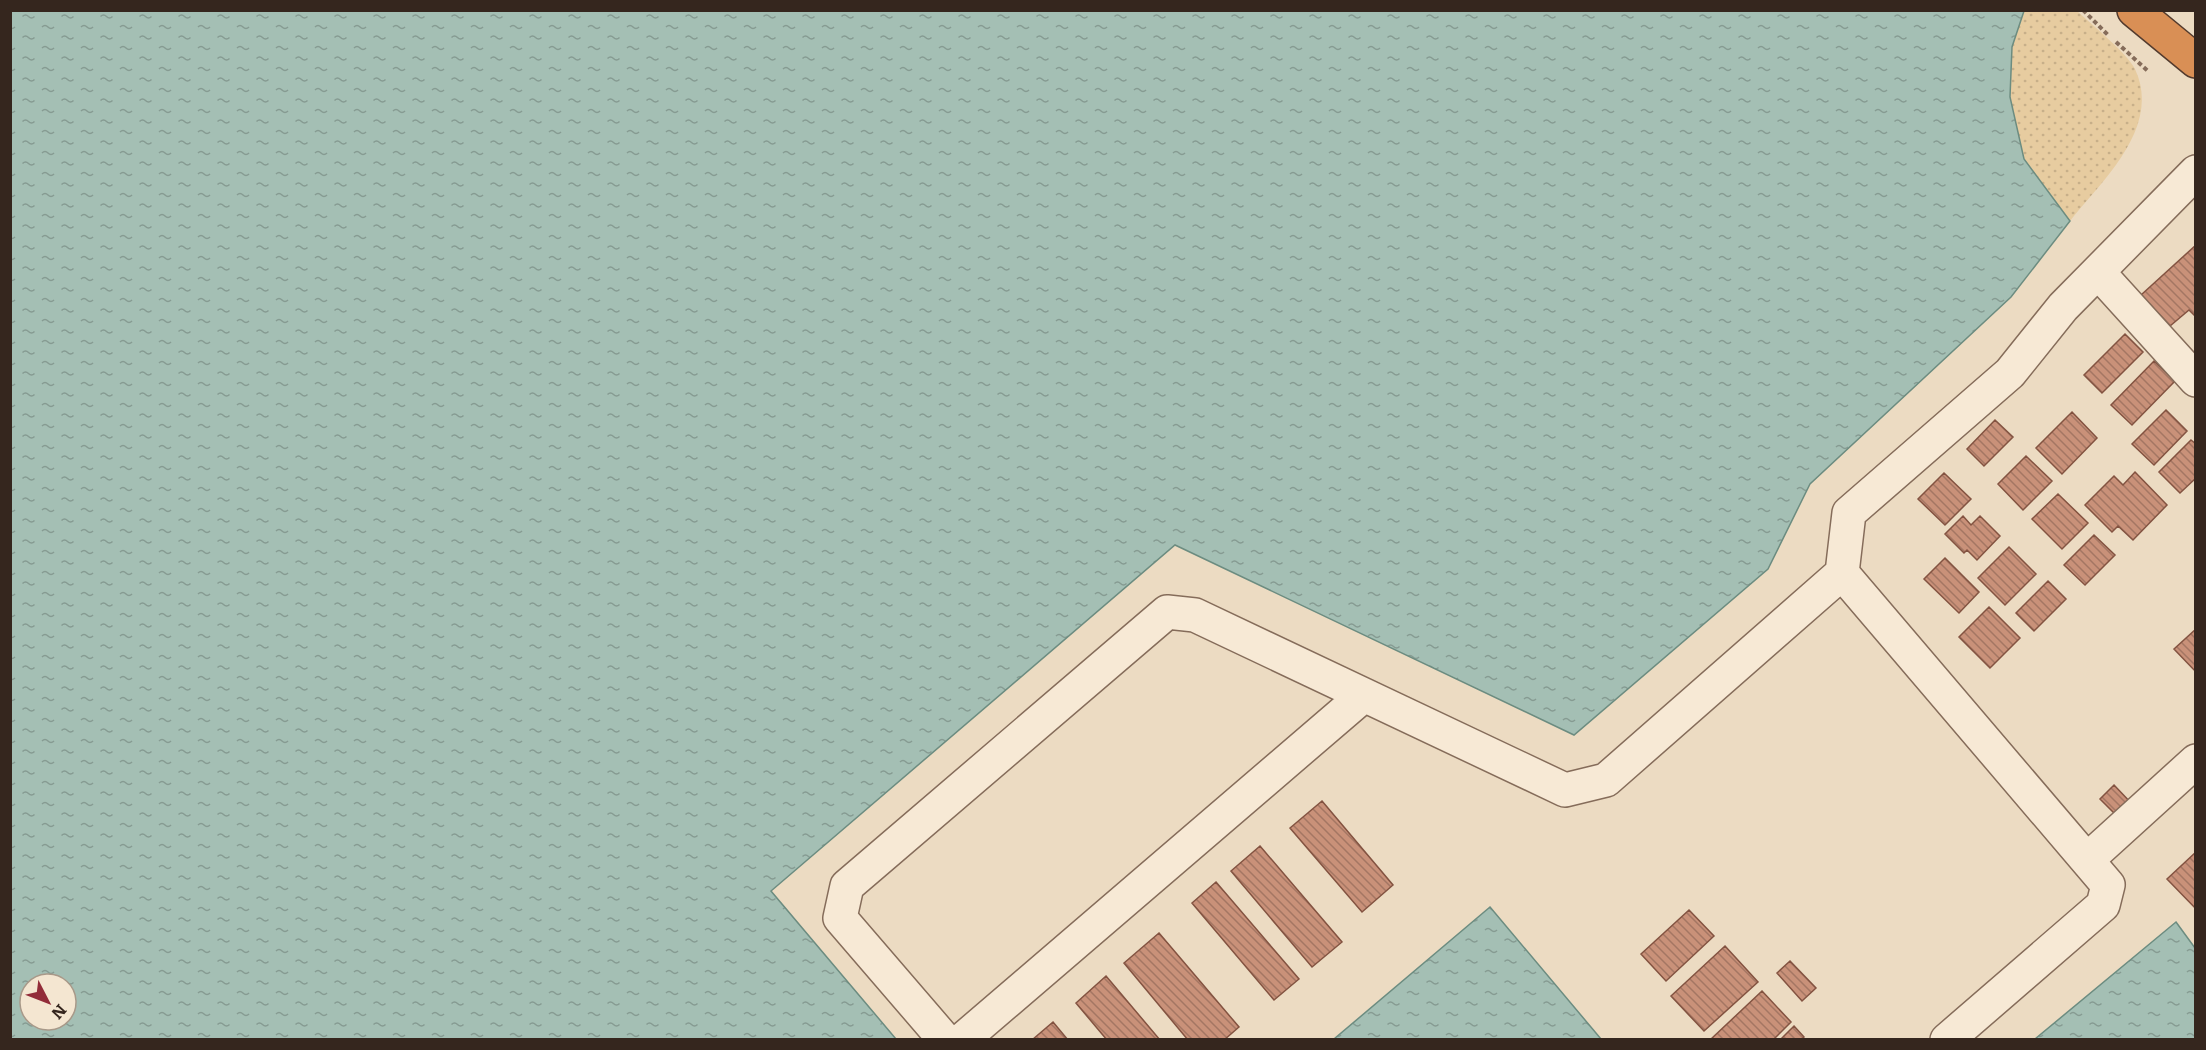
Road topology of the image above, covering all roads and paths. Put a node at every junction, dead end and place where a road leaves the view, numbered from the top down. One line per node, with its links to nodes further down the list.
1 (2134, 10): 2 (highway)
2 (2196, 61)
3 (2196, 172): 4 (street)
4 (2098, 272): 5 (street); 6 (street)
5 (2196, 380)
6 (1842, 573): 7 (street); 9 (street)
7 (1364, 695): 10 (street); 11 (street)
8 (2196, 761): 9 (street)
9 (2087, 860): 12 (street)
10 (945, 1040)
11 (962, 1040)
12 (1947, 1040)

